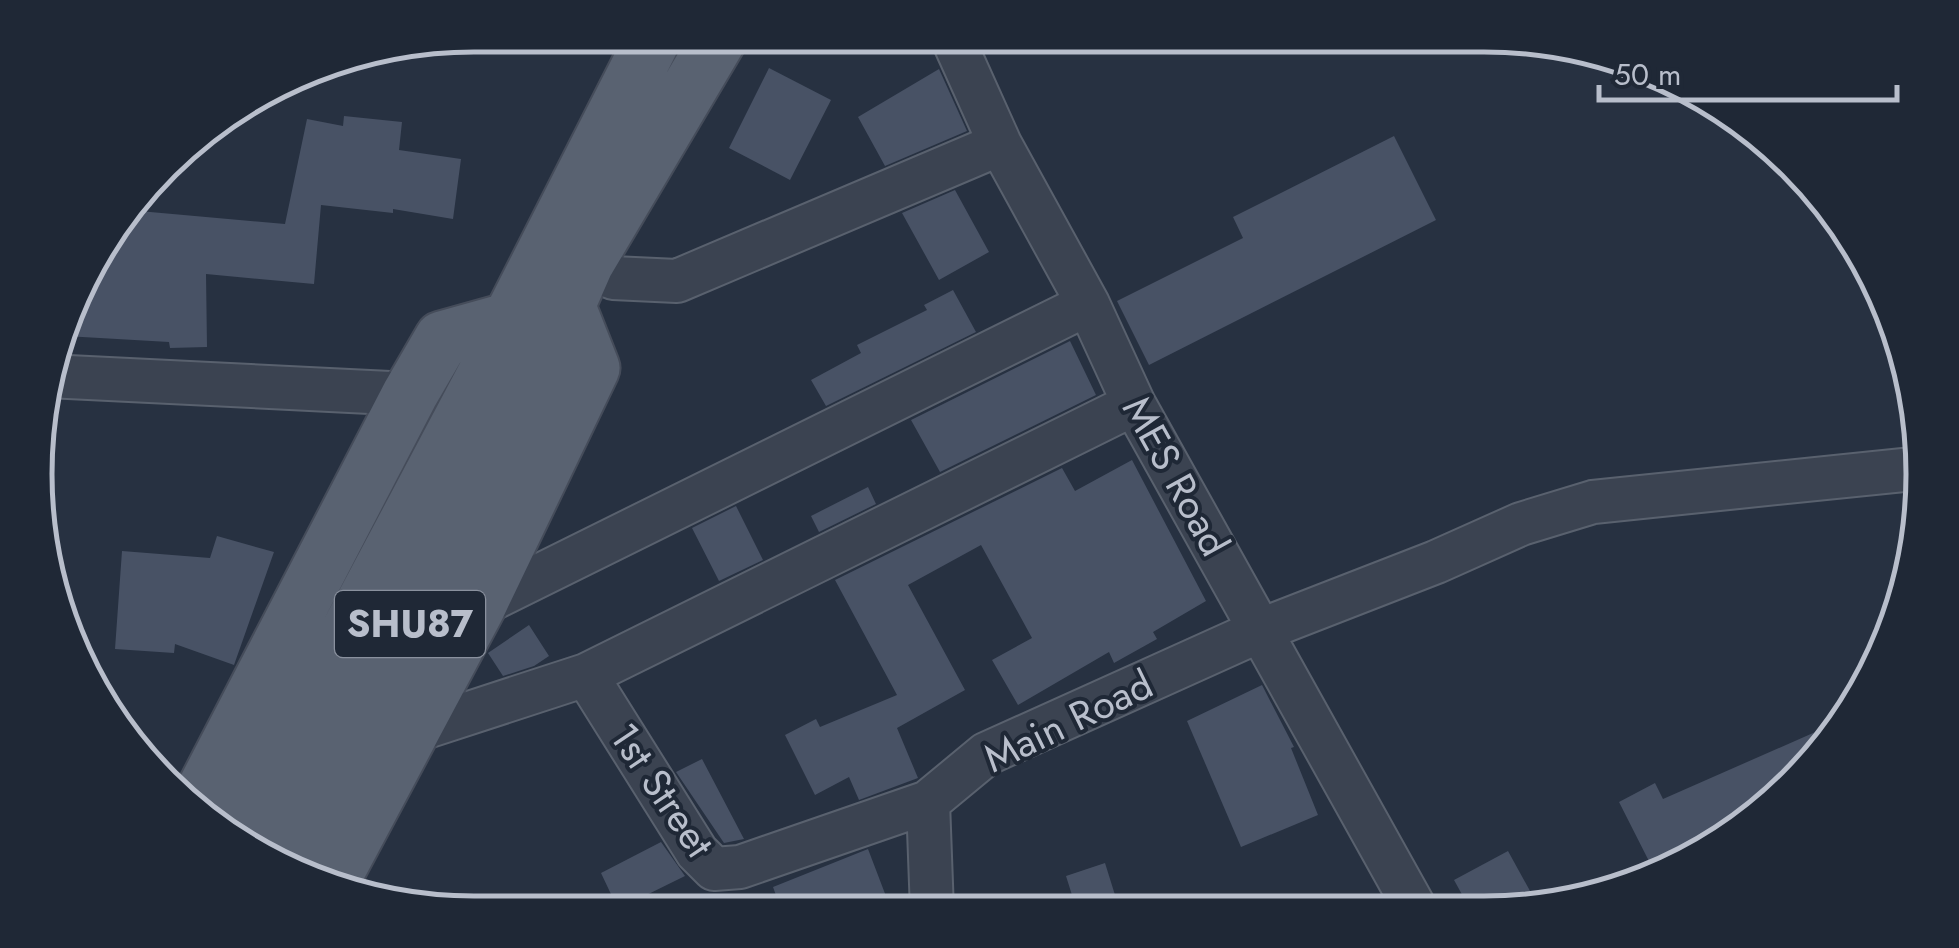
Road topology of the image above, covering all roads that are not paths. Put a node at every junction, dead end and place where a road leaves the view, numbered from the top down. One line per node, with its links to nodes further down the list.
1 (646, 52): 7 (main road, SHU87)
2 (711, 52): 5 (main road, SHU87)
3 (959, 52): 4 (street, MES Road)
4 (1000, 144): 5 (street); 6 (street, MES Road)
5 (577, 285): 12 (main road); 19 (main road, SHU87)
6 (1088, 304): 10 (street, MES Road); 12 (street)
7 (510, 320): 9 (main road); 18 (main road, SHU87)
8 (64, 377): 9 (street)
9 (410, 394): 16 (main road)
10 (1134, 404): 13 (street, MES Road); 14 (street)
11 (1906, 470): 13 (street, Main Road)
12 (478, 606): 15 (main road)
13 (1261, 630): 17 (street, Main Road); 22 (street, MES Road)
14 (586, 675): 15 (street); 17 (street, 1st Street)
15 (408, 733): 20 (main road)
16 (202, 795)
17 (928, 802): 21 (street)
18 (245, 827)
19 (288, 852)
20 (336, 872)
21 (931, 896)
22 (1408, 896)

